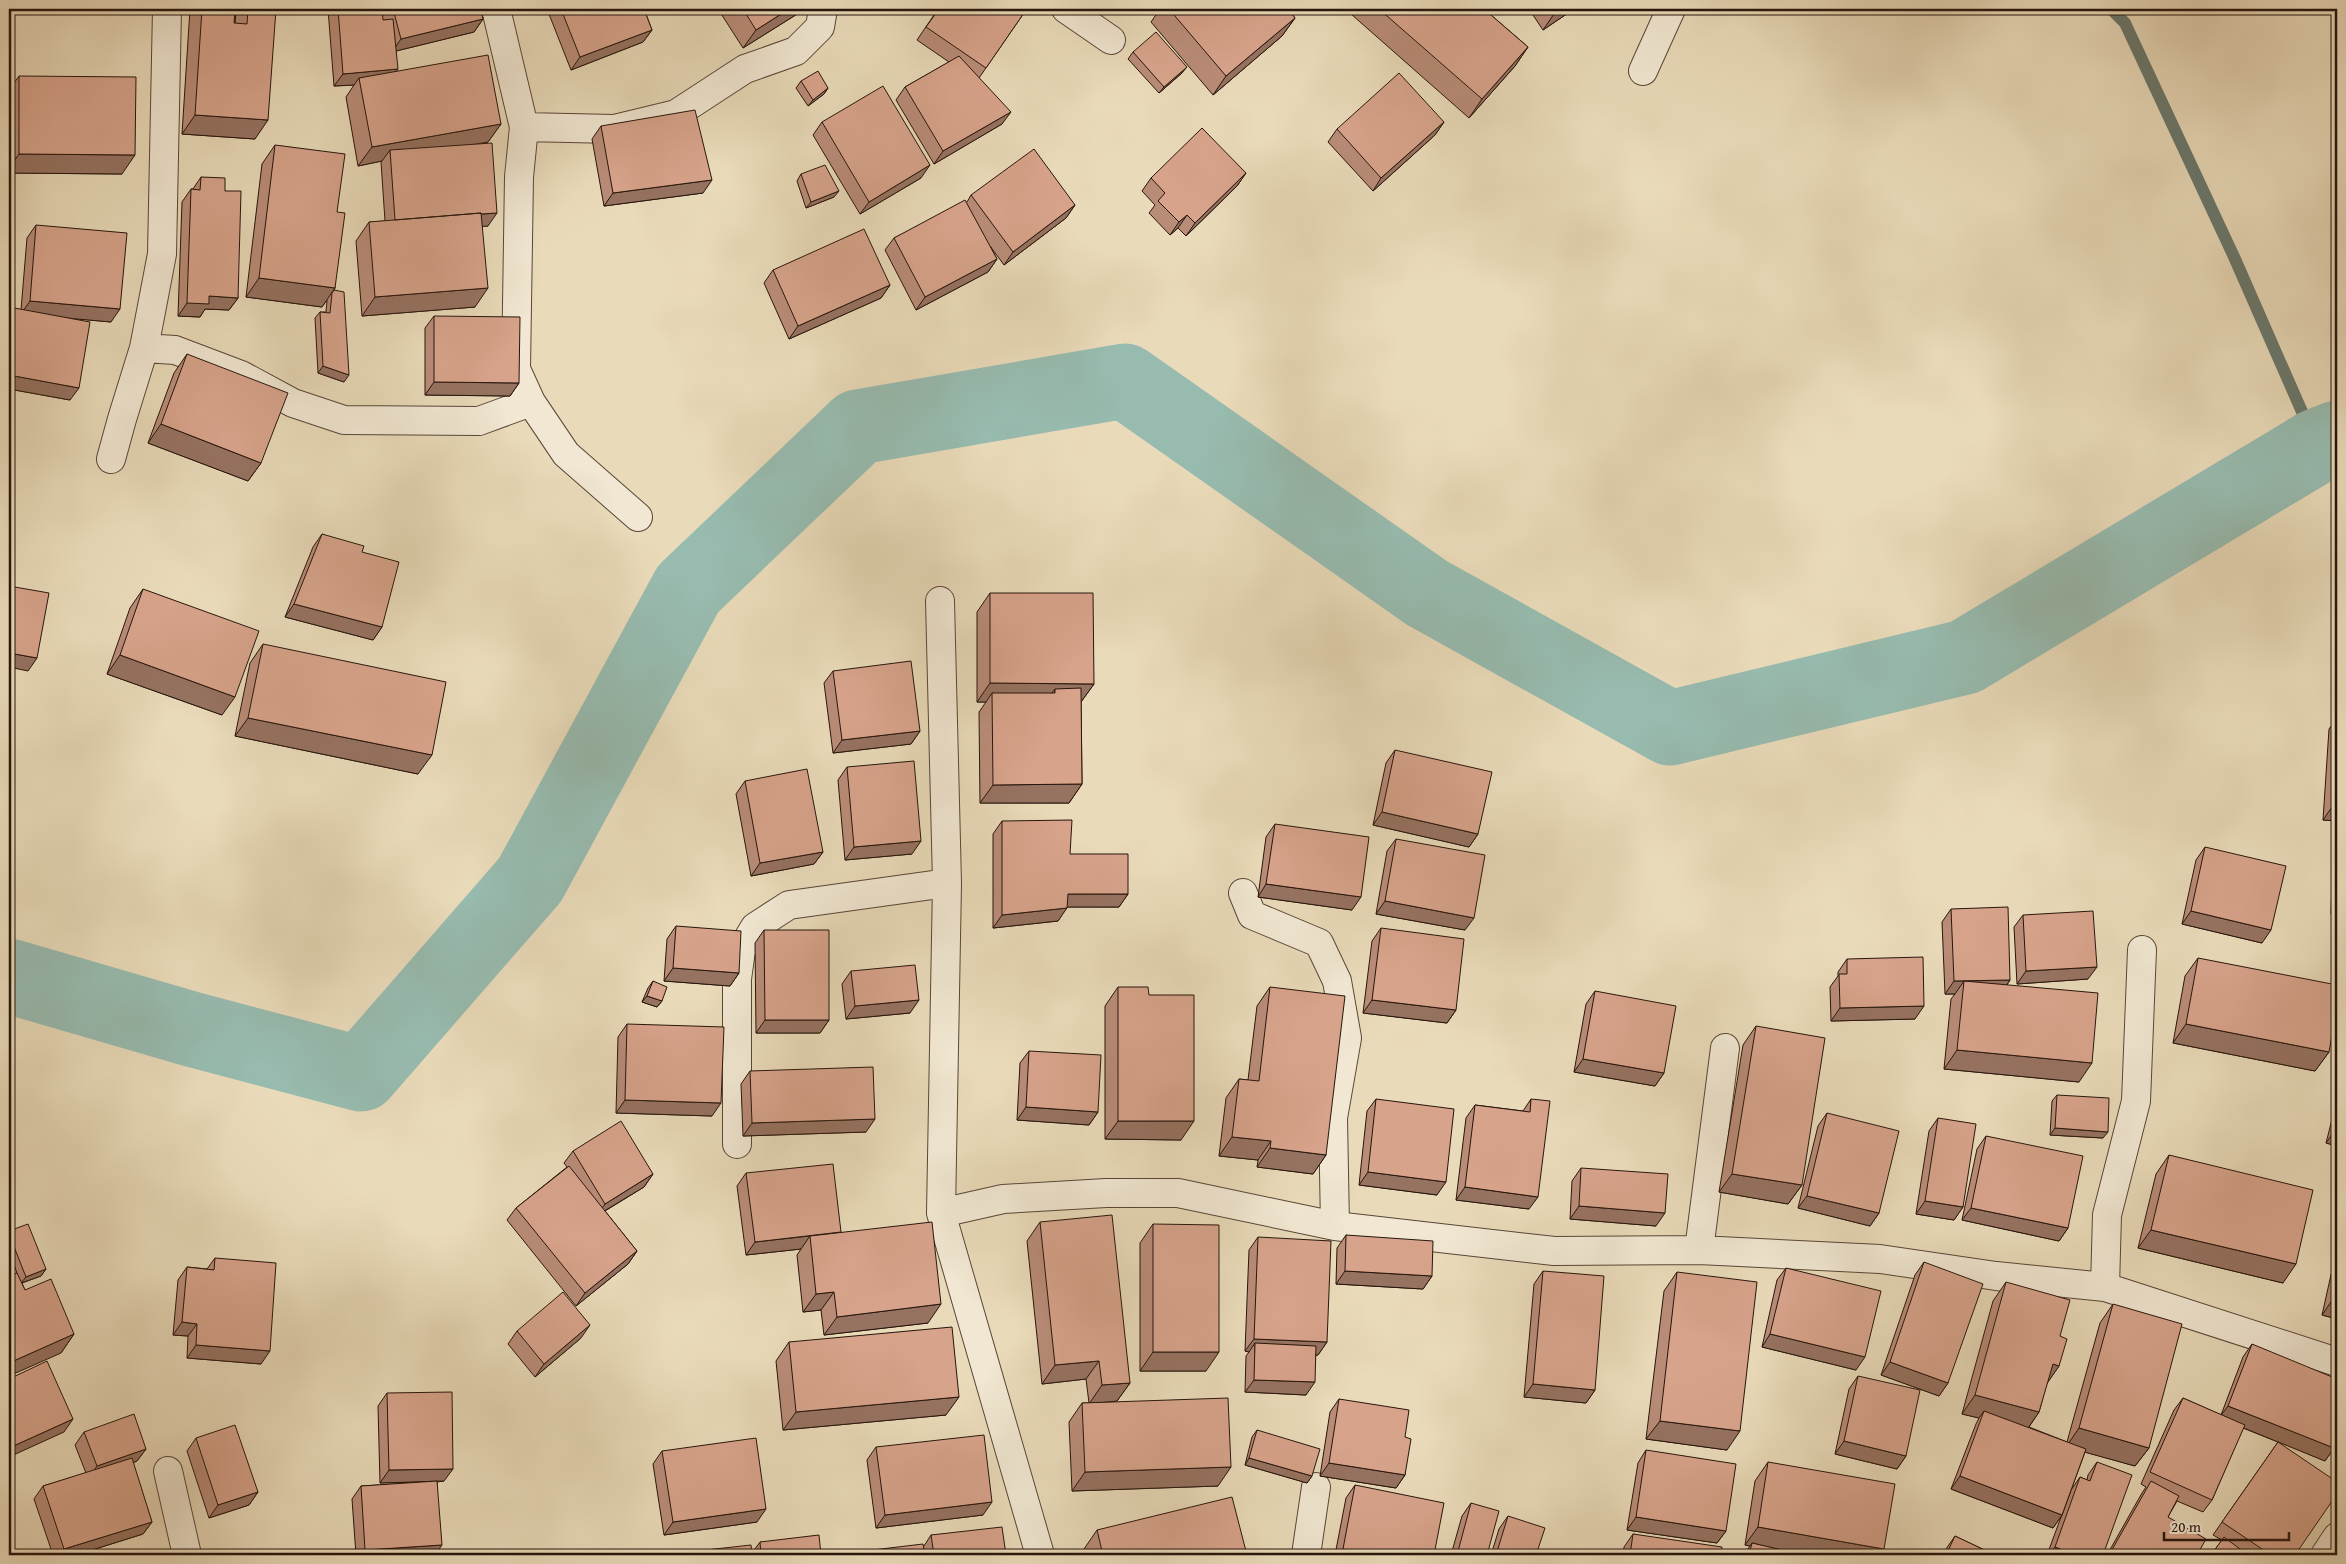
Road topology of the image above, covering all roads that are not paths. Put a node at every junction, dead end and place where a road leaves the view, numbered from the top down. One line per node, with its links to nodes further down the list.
1 (166, 9): 9 (street)
2 (496, 9): 8 (street)
3 (823, 9): 8 (street)
4 (1066, 9): 6 (street)
5 (1671, 9): 7 (street)
6 (1111, 40)
7 (1643, 71)
8 (524, 127): 10 (street)
9 (144, 348): 10 (street); 11 (street)
10 (531, 402): 12 (street)
11 (112, 459)
12 (638, 517)
13 (940, 601): 14 (street)
14 (947, 883): 18 (street); 19 (street)
15 (1242, 893): 20 (street)
16 (2142, 950): 22 (street)
17 (1725, 1048): 21 (street)
18 (738, 1144)
19 (941, 1213): 20 (street); 28 (street)
20 (1335, 1226): 21 (street)
21 (1699, 1250): 22 (street)
22 (2105, 1286): 23 (street)
23 (2337, 1362)
24 (168, 1471): 27 (street)
25 (1316, 1488): 29 (street)
26 (2337, 1537): 30 (street)
27 (187, 1555)
28 (1040, 1555)
29 (1306, 1555)
30 (2325, 1555)

